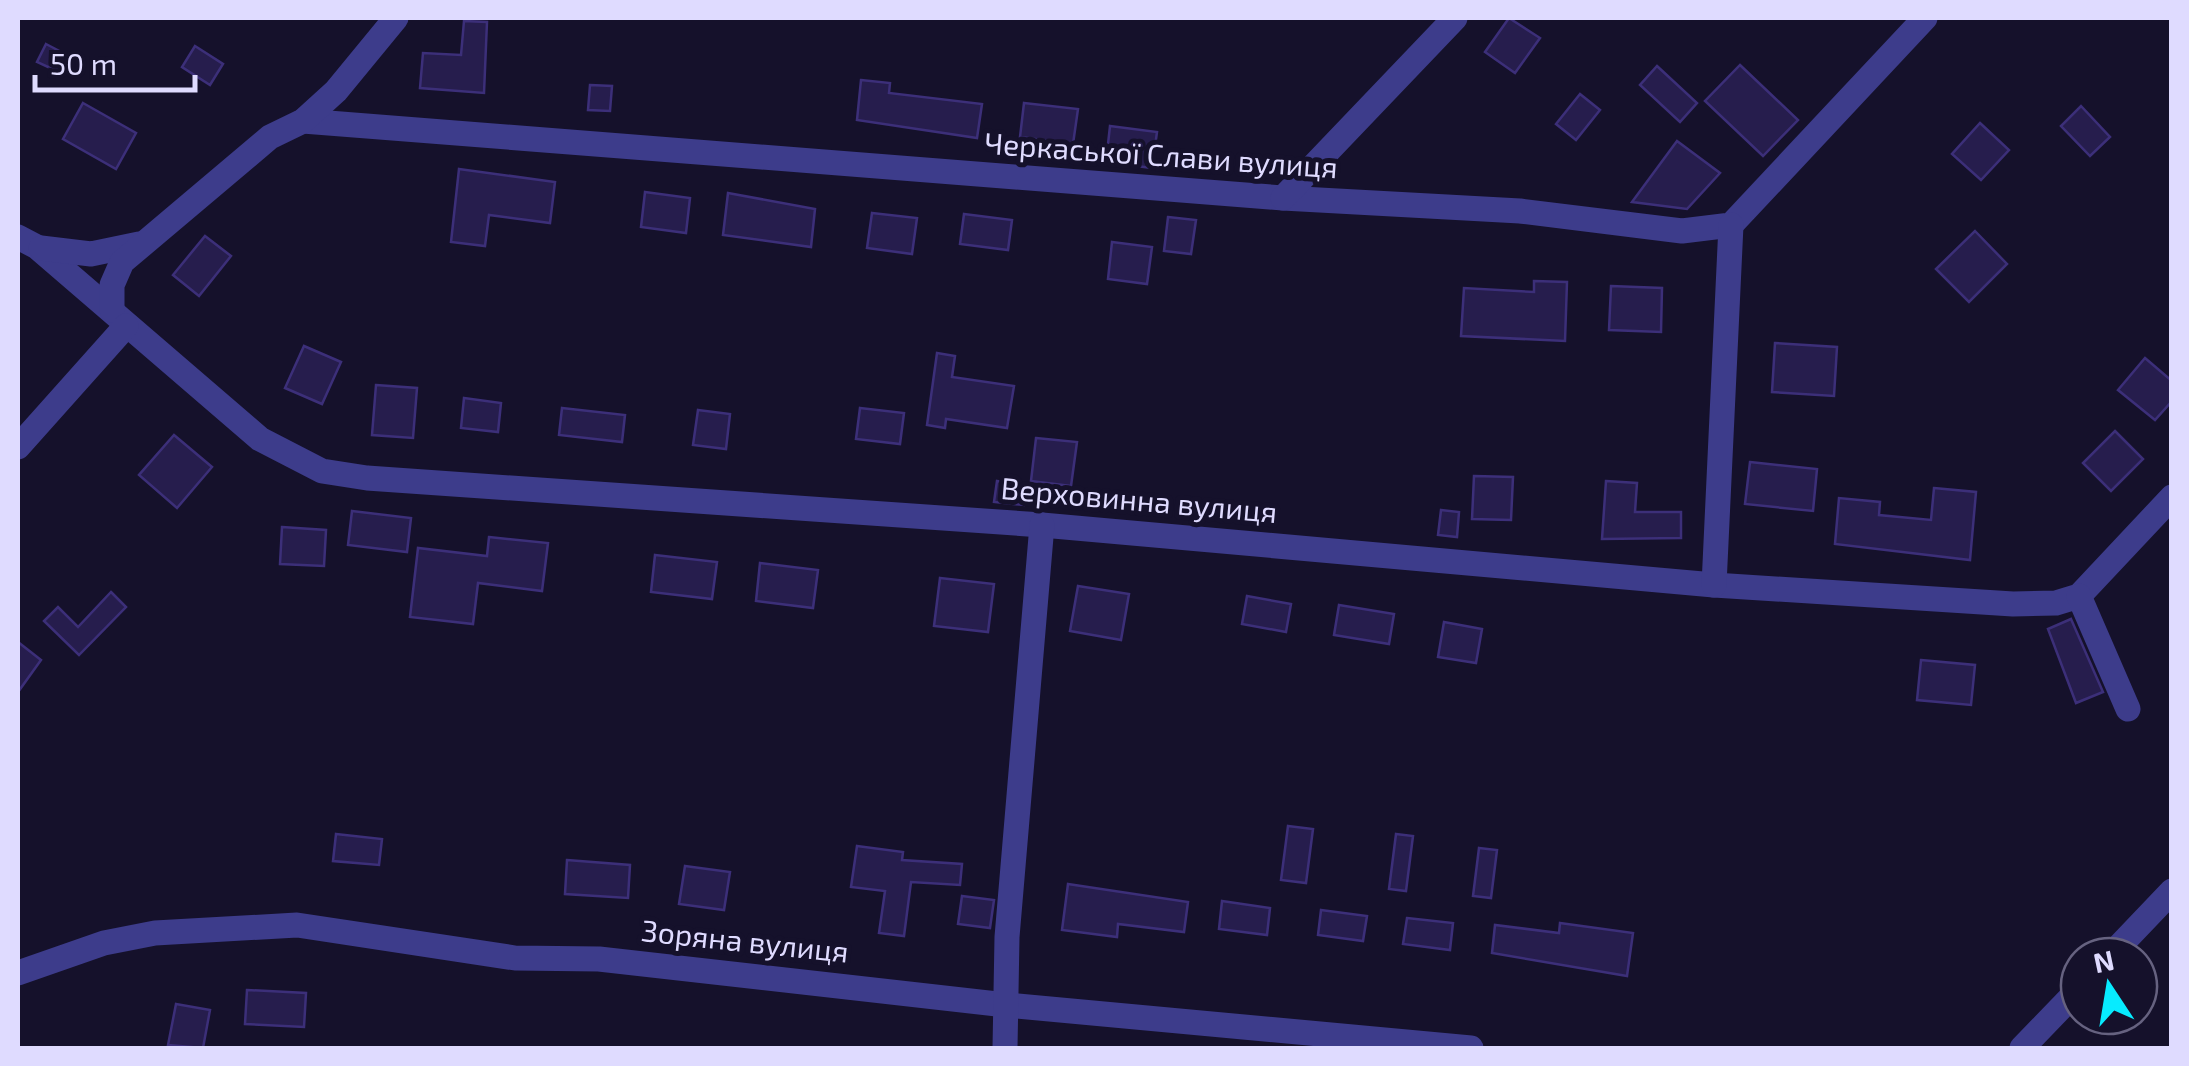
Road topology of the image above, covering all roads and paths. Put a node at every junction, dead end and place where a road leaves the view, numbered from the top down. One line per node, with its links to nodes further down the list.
1 (396, 18): 4 (street)
2 (1456, 18): 5 (street)
3 (1925, 18): 6 (street)
4 (303, 121): 5 (street, Черкаської Слави вулиця); 8 (street)
5 (1283, 198): 6 (street, Черкаської Слави вулиця)
6 (1731, 225): 13 (street)
7 (27, 242): 8 (street); 9 (street, Верховинна вулиця)
8 (144, 243): 9 (street)
9 (119, 318): 10 (street); 12 (street, Верховинна вулиця)
10 (18, 447)
11 (2172, 497): 14 (street)
12 (1042, 525): 13 (street, Верховинна вулиця); 19 (street)
13 (1714, 585): 14 (street, Верховинна вулиця)
14 (2080, 596): 15 (street)
15 (2128, 709)
16 (2172, 891): 17 (street)
17 (2129, 936)
18 (18, 973): 19 (street, Зоряна вулиця)
19 (1006, 1004): 21 (street); 22 (street, Зоряна вулиця)
20 (2059, 1010): 23 (street)
21 (1005, 1048)
22 (1471, 1048)
23 (2022, 1048)

